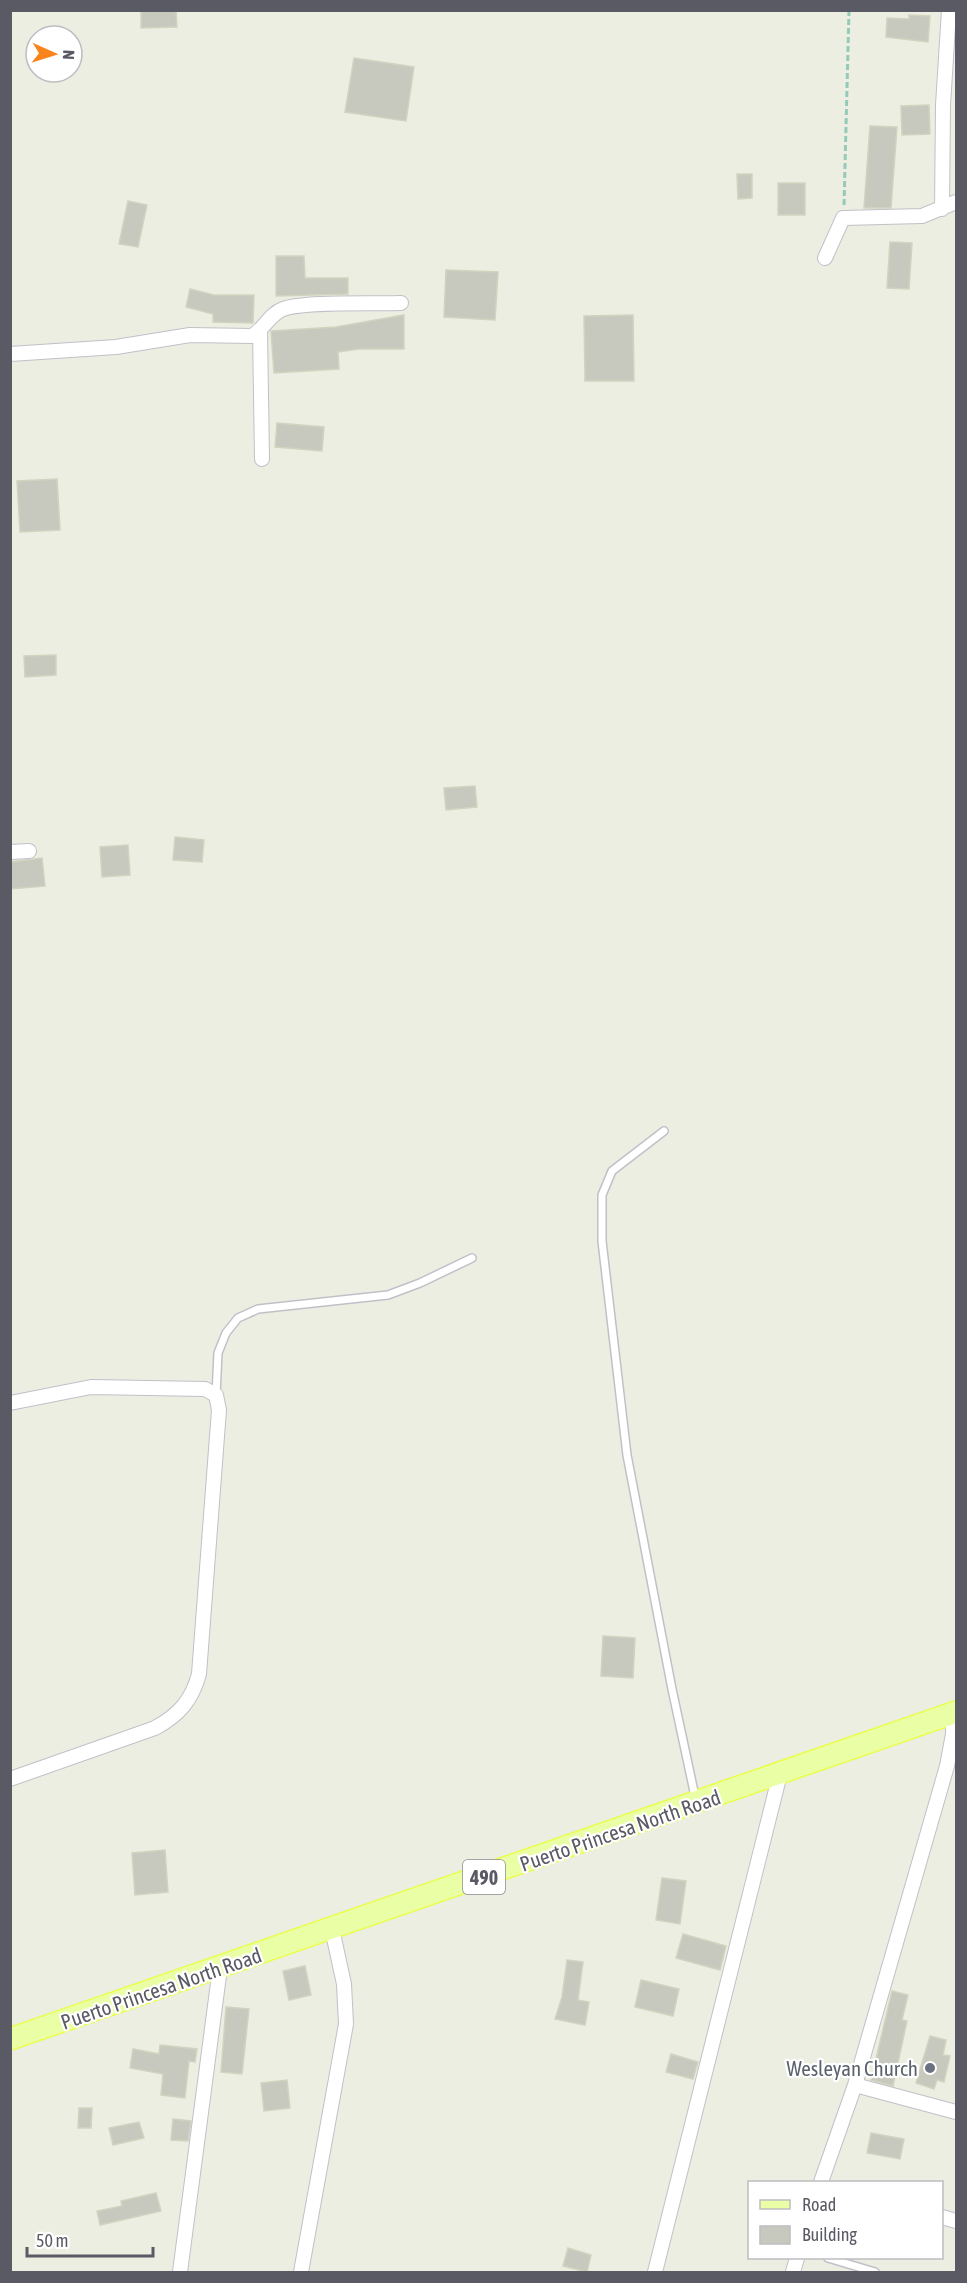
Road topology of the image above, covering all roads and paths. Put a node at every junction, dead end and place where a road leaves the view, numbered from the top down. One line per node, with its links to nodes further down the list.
1 (849, 10): 6 (path)
2 (949, 10): 3 (street)
3 (950, 105): 5 (street)
4 (957, 202): 5 (street)
5 (942, 209): 6 (street)
6 (843, 219): 7 (street)
7 (825, 258)
8 (401, 303): 9 (street)
9 (260, 331): 10 (street); 11 (street)
10 (10, 354)
11 (262, 459)
12 (29, 851): 13 (street)
13 (10, 852)
14 (664, 1131): 21 (lane)
15 (472, 1258): 16 (lane)
16 (216, 1395): 17 (street); 20 (street)
17 (10, 1403)
18 (955, 1712): 19 (main road, Puerto Princesa North Road / 490); 25 (street)
19 (780, 1774): 21 (main road, Puerto Princesa North Road / 490); 31 (street)
20 (10, 1779)
21 (696, 1803): 22 (main road, Puerto Princesa North Road / 490)
22 (332, 1929): 23 (main road, Puerto Princesa North Road / 490); 30 (street)
23 (220, 1968): 24 (main road, Puerto Princesa North Road / 490); 29 (street)
24 (10, 2039)
25 (855, 2085): 26 (street); 27 (street)
26 (957, 2112)
27 (821, 2181)
28 (831, 2259): 32 (lane)
29 (180, 2272)
30 (301, 2272)
31 (655, 2272)
32 (875, 2272)

